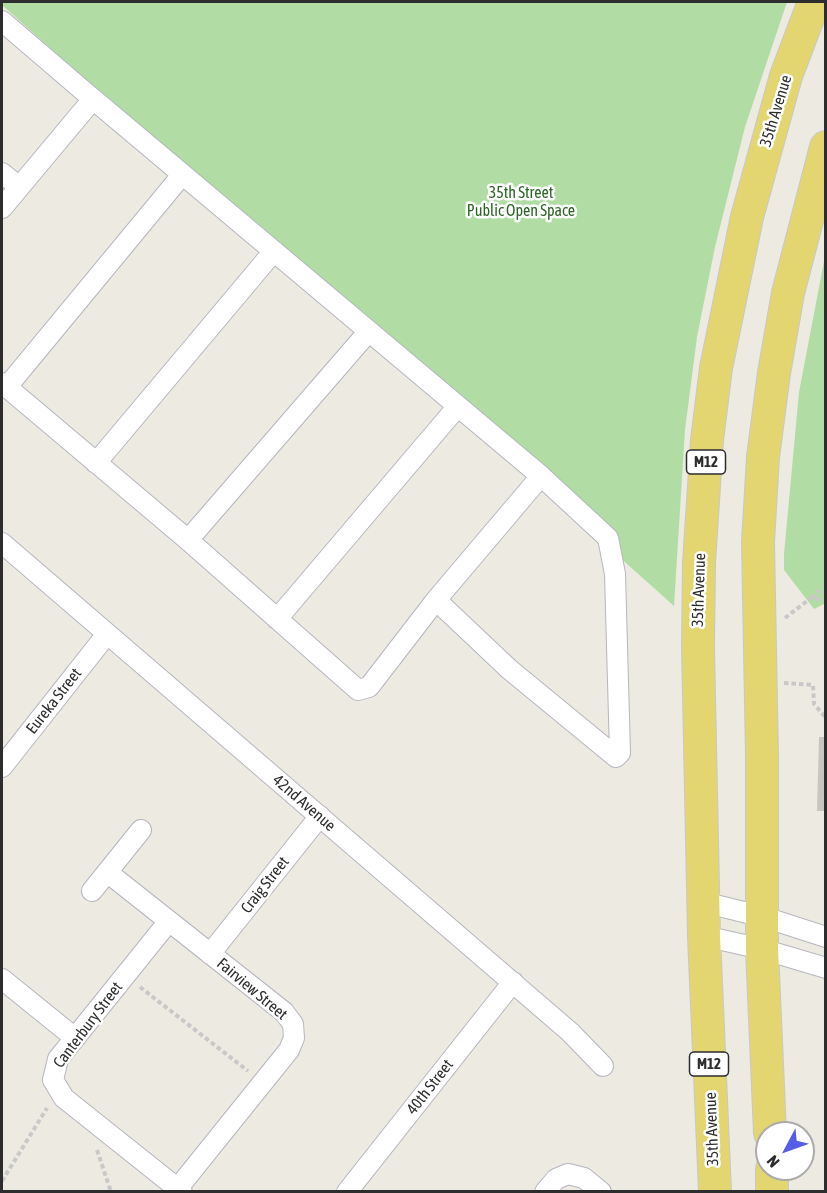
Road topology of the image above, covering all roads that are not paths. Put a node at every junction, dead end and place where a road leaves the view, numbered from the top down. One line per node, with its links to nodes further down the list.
1 (814, 2): 25 (main road, 35th Avenue / M12)
2 (2, 21): 3 (street)
3 (93, 99): 6 (street); 7 (street)
4 (825, 147): 26 (main road)
5 (2, 173): 7 (street)
6 (182, 175): 9 (street); 11 (street)
7 (19, 187): 8 (street)
8 (2, 208)
9 (274, 251): 10 (street); 13 (street)
10 (369, 331): 12 (street); 15 (street)
11 (4, 386): 13 (street)
12 (458, 406): 14 (street); 18 (street)
13 (96, 463): 15 (street)
14 (541, 476): 17 (street); 17 (street)
15 (188, 540): 18 (street)
16 (2, 543): 19 (street, 42nd Avenue)
17 (436, 600): 18 (street)
18 (277, 619)
19 (107, 634): 20 (street, Eureka Street); 21 (street, 42nd Avenue)
20 (2, 767)
21 (320, 816): 31 (street, Craig Street); 34 (street, 42nd Avenue)
22 (141, 830): 23 (street)
23 (107, 872): 24 (street); 27 (street, Fairview Street)
24 (92, 891)
25 (703, 902): 26 (street); 28 (main road, 35th Avenue / M12)
26 (764, 917): 29 (street); 30 (main road)
27 (169, 921): 31 (street, Fairview Street); 35 (street, Canterbury Street)
28 (704, 936): 30 (street); 42 (main road, 35th Avenue / M12)
29 (825, 937)
30 (762, 949): 32 (street); 37 (main road)
31 (210, 954): 38 (street, Fairview Street)
32 (825, 968)
33 (2, 979): 35 (street)
34 (513, 982): 36 (street, 42nd Avenue); 39 (street, 40th Street)
35 (75, 1038): 38 (street, Canterbury Street)
36 (603, 1066)
37 (769, 1121)
38 (180, 1190)
39 (347, 1191)
40 (545, 1191): 41 (street)
41 (601, 1191)
42 (714, 1191)

